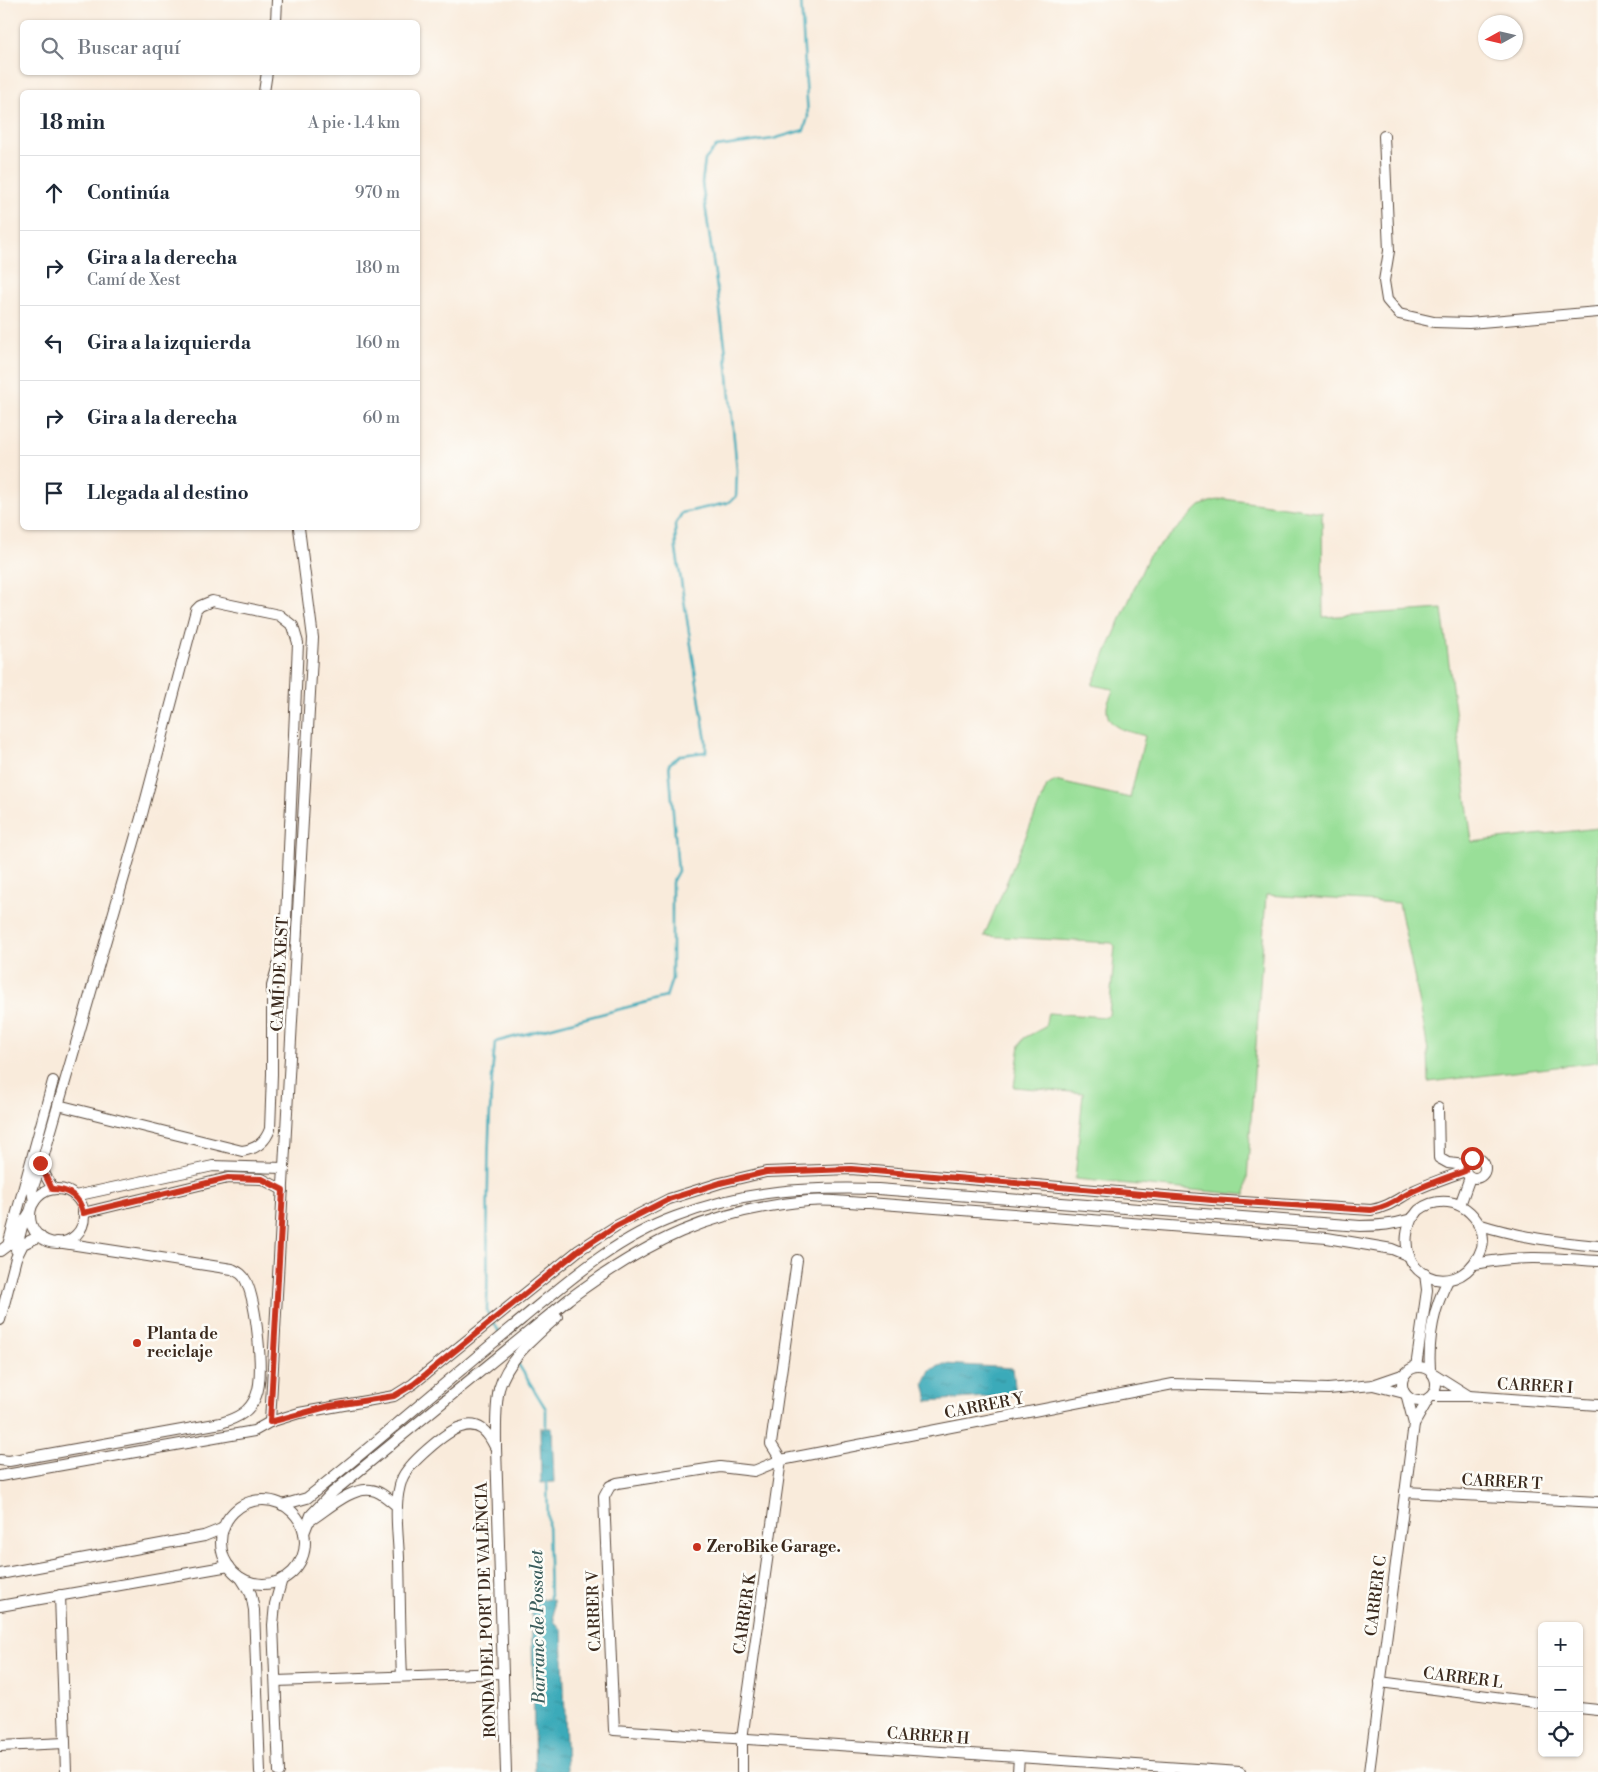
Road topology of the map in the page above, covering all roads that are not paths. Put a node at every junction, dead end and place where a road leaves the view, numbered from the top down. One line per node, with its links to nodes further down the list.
1 (277, 0): 2 (street)
2 (276, 20)
3 (267, 75): 4 (street)
4 (264, 90)
5 (1384, 136): 6 (street)
6 (1598, 312)
7 (299, 530): 12 (street, CAMÍ DE XEST)
8 (53, 1081): 28 (street)
9 (58, 1105): 9 (street); 11 (street)
10 (1438, 1108): 13 (street)
11 (44, 1158): 14 (street); 18 (street)
12 (284, 1168): 15 (street, CAMÍ DE XEST); 16 (street)
13 (1467, 1171): 17 (street); 45 (street)
14 (52, 1189): 16 (street); 18 (street)
15 (283, 1190): 20 (street); 45 (street, CAMÍ DE XEST)
16 (75, 1196): 20 (street)
17 (1460, 1205): 21 (street); 22 (street)
18 (32, 1207): 24 (street); 30 (street)
19 (764, 1208): 29 (street); 47 (street, RONDA DEL PORT DE VALÈNCIA); 56 (street)
20 (83, 1213): 23 (street)
21 (1411, 1220): 29 (street); 54 (street)
22 (1478, 1224): 27 (street); 33 (street)
23 (81, 1225): 25 (street); 26 (street)
24 (40, 1236): 25 (street); 30 (street)
25 (57, 1242): 26 (street)
26 (91, 1246): 48 (street)
27 (1598, 1246)
28 (0, 1251)
29 (1409, 1256): 34 (street)
30 (16, 1258): 36 (street)
31 (797, 1260): 49 (street)
32 (1598, 1261): 33 (street)
33 (1475, 1264): 35 (street)
34 (1425, 1274): 35 (street); 37 (street)
35 (1448, 1280): 38 (street)
36 (0, 1320)
37 (1416, 1367): 38 (street); 39 (street)
38 (1432, 1372): 42 (street, CARRER I); 43 (street)
39 (1405, 1374): 40 (street, CARRER Y); 41 (street)
40 (1373, 1385): 41 (street, CARRER Y); 49 (street, CARRER Y)
41 (1406, 1395): 43 (street); 46 (street, CARRER C)
42 (1470, 1396): 43 (street, CARRER I); 44 (street, CARRER I)
43 (1431, 1397): 46 (street, CARRER C)
44 (1598, 1405)
45 (270, 1422): 50 (street)
46 (1414, 1424): 52 (street, CARRER C)
47 (496, 1448): 55 (street); 65 (street, RONDA DEL PORT DE VALÈNCIA)
48 (0, 1460)
49 (781, 1460): 51 (street, CARRER Y); 73 (street, CARRER K)
50 (0, 1476)
51 (606, 1490): 72 (street, CARRER V)
52 (1405, 1492): 53 (street, CARRER T); 68 (street, CARRER C)
53 (1598, 1502)
54 (282, 1505): 57 (street); 58 (street)
55 (397, 1506): 56 (street); 66 (street)
56 (308, 1522): 58 (street)
57 (224, 1528): 59 (street); 60 (street)
58 (304, 1533): 62 (street)
59 (229, 1566): 61 (street); 63 (street)
60 (0, 1574)
61 (240, 1577): 62 (street); 78 (street)
62 (282, 1579): 67 (street)
63 (60, 1595): 64 (street); 74 (street)
64 (0, 1606)
65 (503, 1673): 66 (street); 80 (street, RONDA DEL PORT DE VALÈNCIA)
66 (402, 1676): 67 (street)
67 (276, 1681): 79 (street)
68 (1380, 1682): 69 (street, CARRER L); 84 (street, CARRER C)
69 (1538, 1702)
70 (1583, 1708): 71 (street)
71 (1598, 1710)
72 (614, 1730): 73 (street, CARRER H)
73 (742, 1739): 76 (street, CARRER H); 81 (street, CARRER K)
74 (65, 1743): 75 (street); 77 (street)
75 (0, 1746)
76 (1019, 1757): 82 (street); 83 (street, CARRER H)
77 (66, 1772)
78 (260, 1772)
79 (279, 1772)
80 (506, 1772)
81 (742, 1772)
82 (1018, 1772)
83 (1240, 1772)
84 (1368, 1772)

